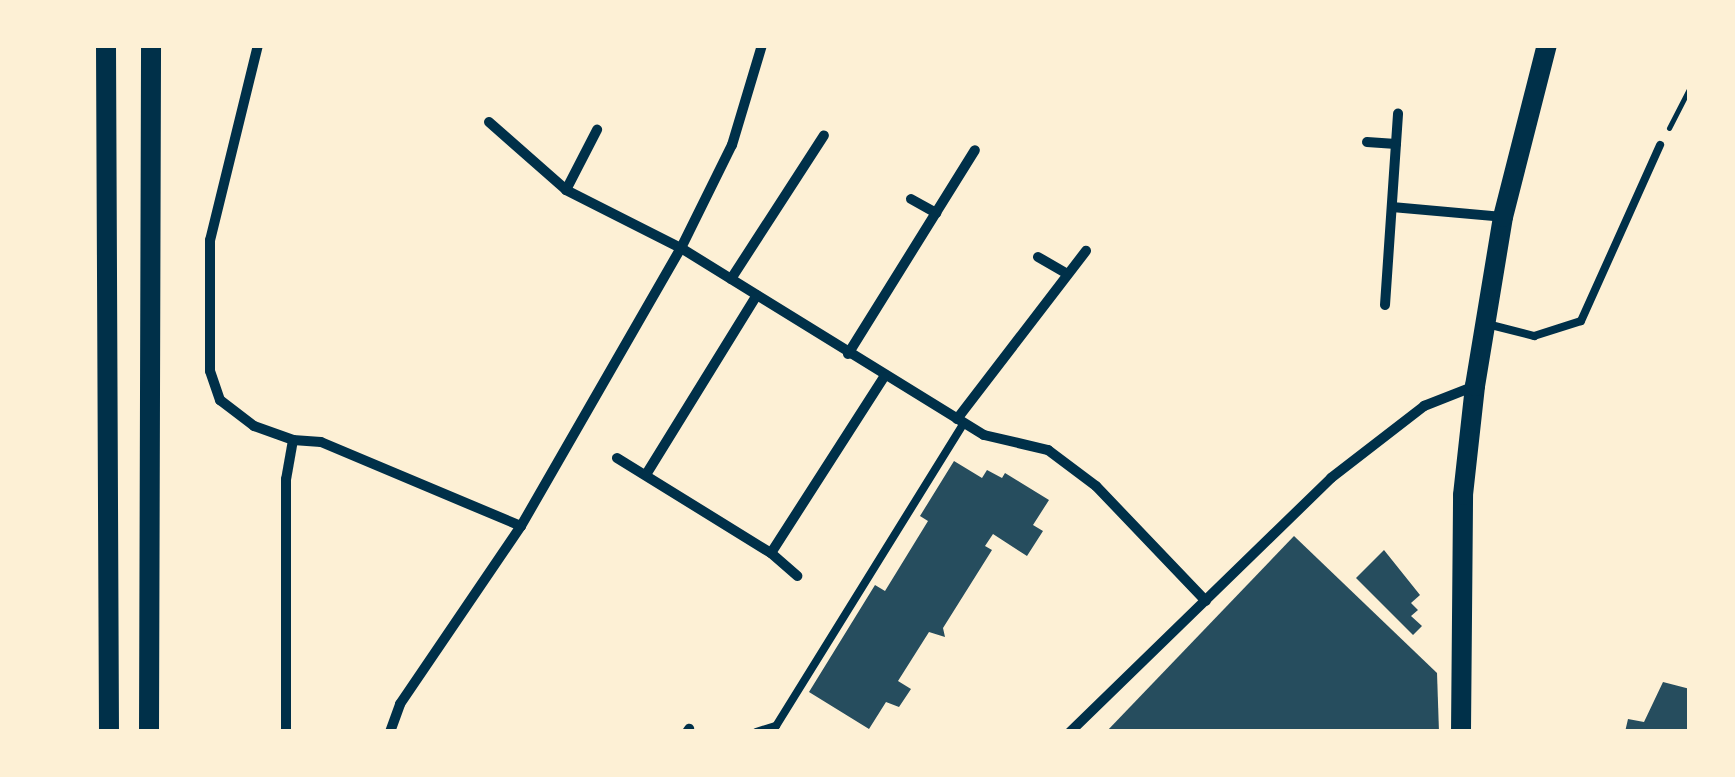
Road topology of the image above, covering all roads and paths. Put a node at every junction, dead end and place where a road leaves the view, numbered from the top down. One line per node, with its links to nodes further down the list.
1 (106, 45): 39 (main road)
2 (150, 45): 40 (main road)
3 (258, 45): 32 (street)
4 (762, 45): 20 (street)
5 (1547, 45): 19 (main road)
6 (1690, 86): 13 (path)
7 (1398, 113): 12 (street)
8 (489, 122): 15 (street)
9 (596, 130): 15 (street)
10 (824, 135): 24 (street)
11 (1367, 142): 12 (street)
12 (1396, 144): 17 (street)
13 (1660, 145): 27 (lane)
14 (976, 150): 18 (street)
15 (566, 190): 20 (street)
16 (911, 199): 18 (street)
17 (1392, 207): 19 (street); 26 (street)
18 (936, 214): 28 (street)
19 (1503, 217): 27 (main road)
20 (681, 248): 24 (street); 35 (street)
21 (1086, 251): 23 (street)
22 (1038, 256): 23 (street)
23 (1067, 274): 31 (street)
24 (731, 279): 25 (street)
25 (757, 296): 28 (street); 34 (street)
26 (1385, 305)
27 (1485, 324): 30 (main road)
28 (848, 354): 29 (street)
29 (884, 377): 31 (street); 36 (street)
30 (1475, 386): 38 (street); 45 (main road)
31 (960, 421): 38 (street); 43 (lane)
32 (292, 440): 35 (street); 41 (street)
33 (617, 458): 34 (street)
34 (647, 473): 36 (street)
35 (520, 526): 42 (street)
36 (772, 553): 37 (street)
37 (797, 576)
38 (1206, 601): 44 (street)
39 (109, 732)
40 (149, 732)
41 (286, 732)
42 (390, 732)
43 (756, 732)
44 (1070, 732)
45 (1461, 732)

